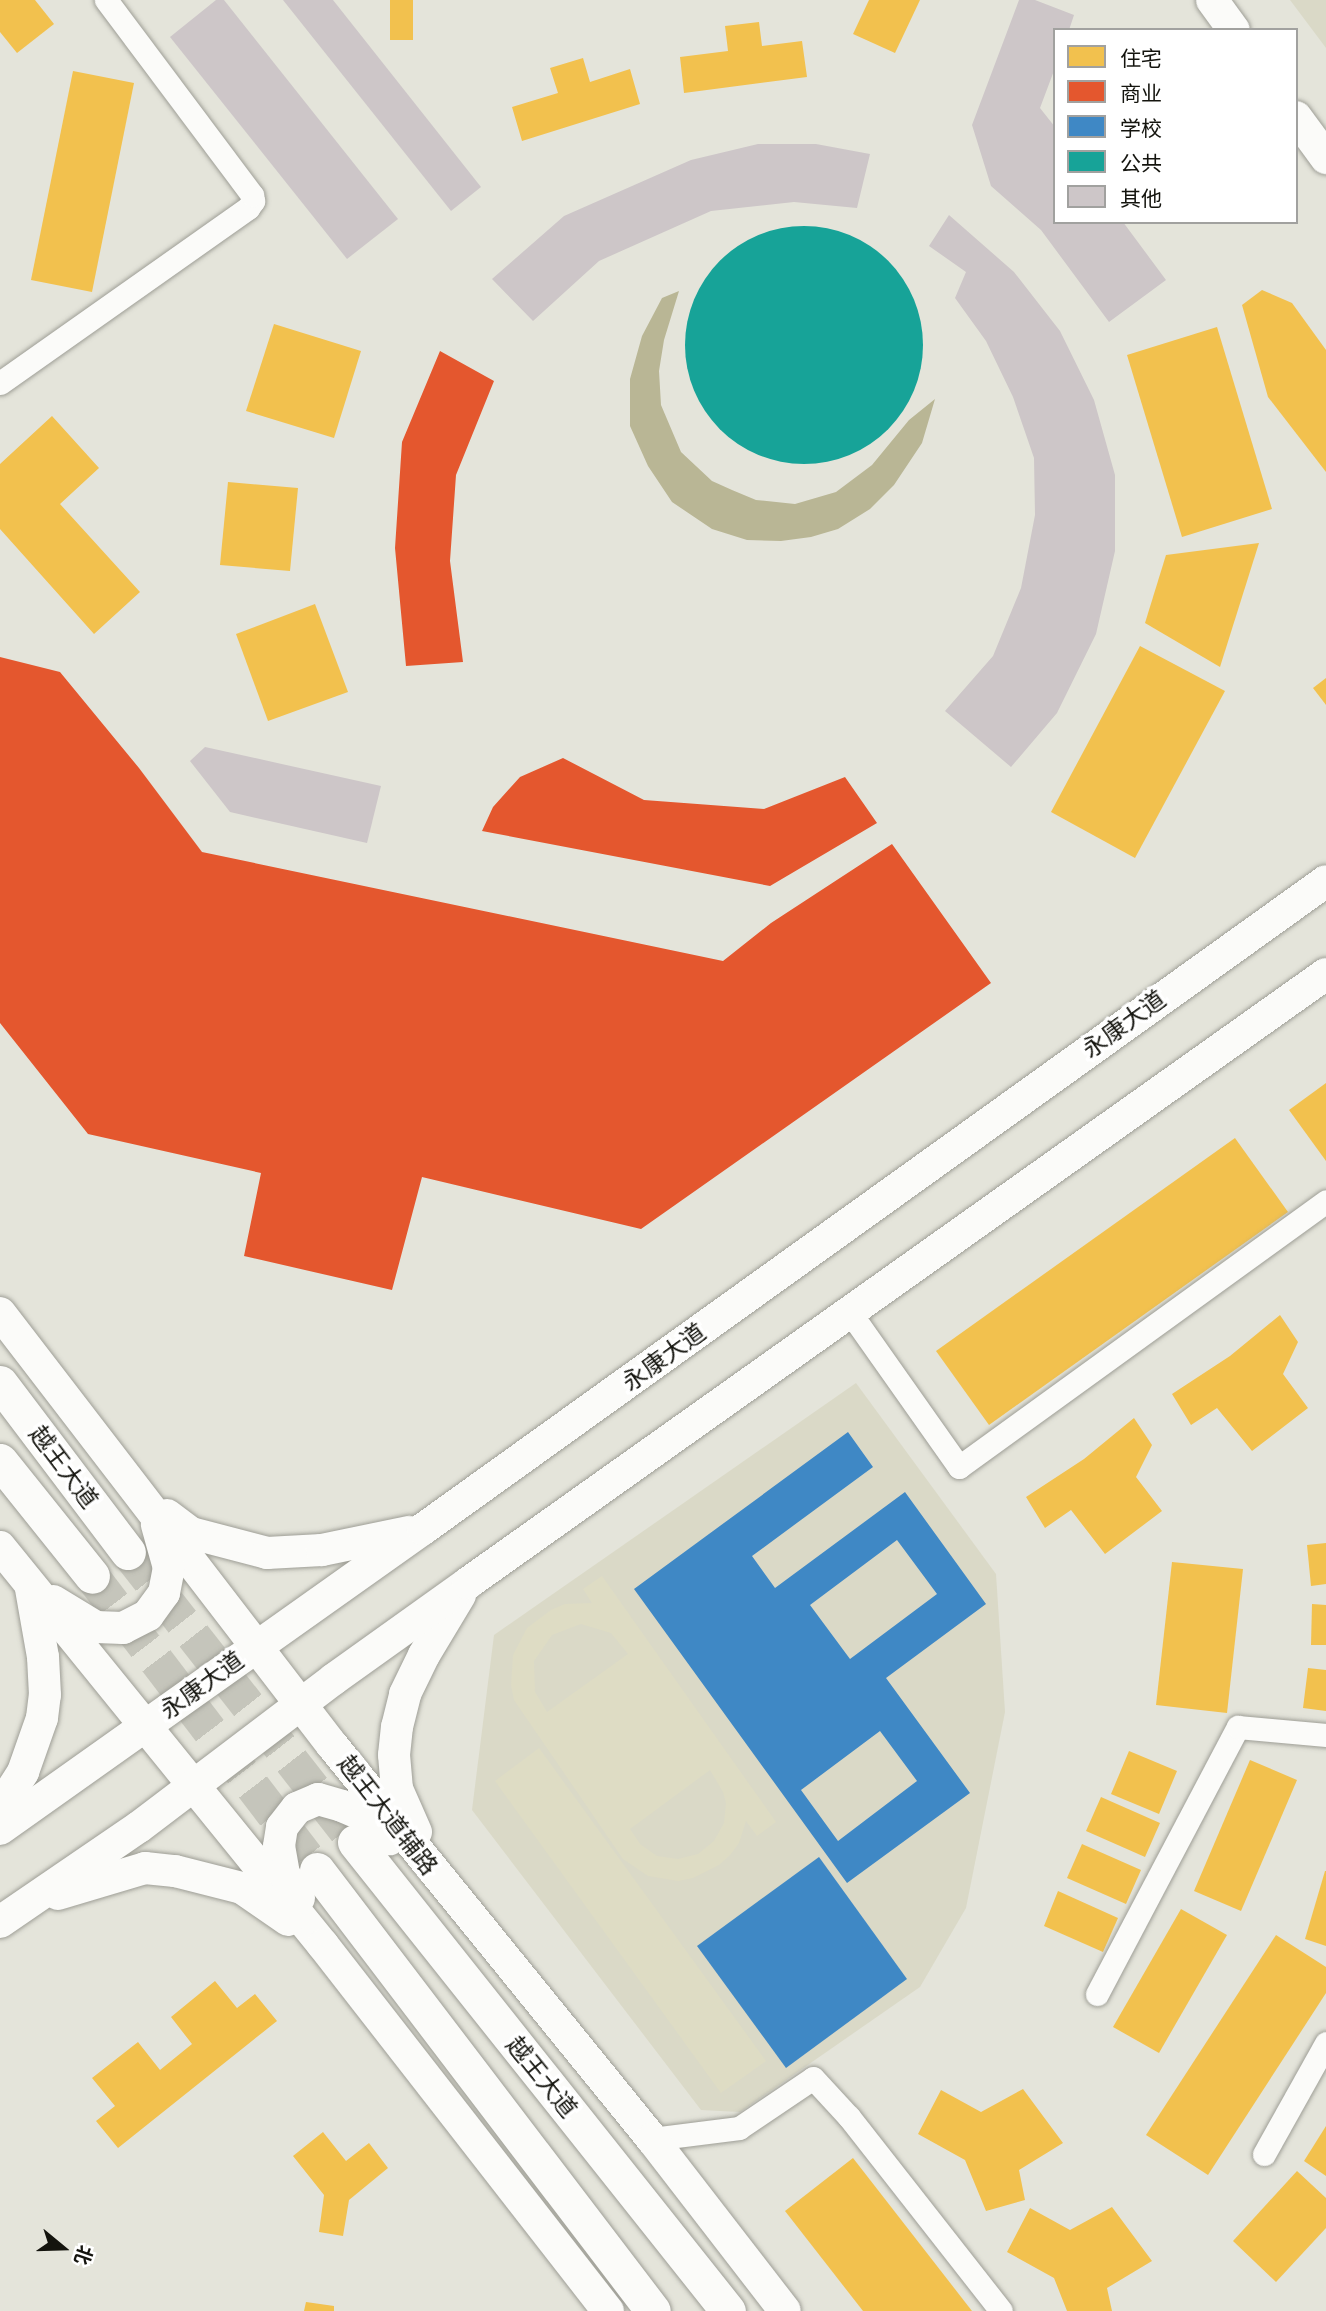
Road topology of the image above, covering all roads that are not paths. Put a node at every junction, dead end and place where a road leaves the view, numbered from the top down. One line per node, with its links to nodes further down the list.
1 (106, 0): 6 (street)
2 (1212, 0): 3 (main road)
3 (1233, 28)
4 (1298, 120): 5 (main road)
5 (1326, 158)
6 (0, 383)
7 (1326, 881): 15 (main road, 永康大道)
8 (1326, 975): 10 (main road)
9 (1326, 1201): 10 (street)
10 (849, 1311): 19 (main road)
11 (0, 1312): 14 (main road, 越王大道辅路)
12 (0, 1383): 17 (main road, 越王大道)
13 (0, 1461): 18 (main road, 越王大道)
14 (146, 1499): 15 (main road); 20 (main road); 21 (main road, 越王大道辅路)
15 (423, 1529): 21 (main road, 永康大道)
16 (0, 1547): 20 (main road)
17 (128, 1552)
18 (92, 1576)
19 (468, 1583): 22 (main road); 30 (main road)
20 (31, 1587): 23 (main road); 26 (main road)
21 (257, 1645): 22 (main road, 越王大道辅路); 23 (main road, 永康大道)
22 (301, 1704): 25 (main road); 30 (main road, 越王大道辅路)
23 (145, 1727): 25 (main road); 27 (main road, 永康大道)
24 (1326, 1735): 34 (street)
25 (193, 1786): 31 (main road); 33 (main road)
26 (0, 1808)
27 (0, 1829)
28 (355, 1842): 40 (main road, 越王大道)
29 (317, 1870): 39 (main road)
30 (435, 1875): 33 (main road); 36 (main road, 越王大道辅路)
31 (27, 1904): 32 (main road); 33 (main road)
32 (0, 1922)
33 (323, 1945): 38 (main road)
34 (1097, 1994)
35 (1326, 2043): 37 (street)
36 (652, 2139): 41 (main road, 越王大道辅路); 42 (street)
37 (1264, 2154)
38 (608, 2311)
39 (653, 2311)
40 (728, 2311)
41 (785, 2311)
42 (1001, 2311)

